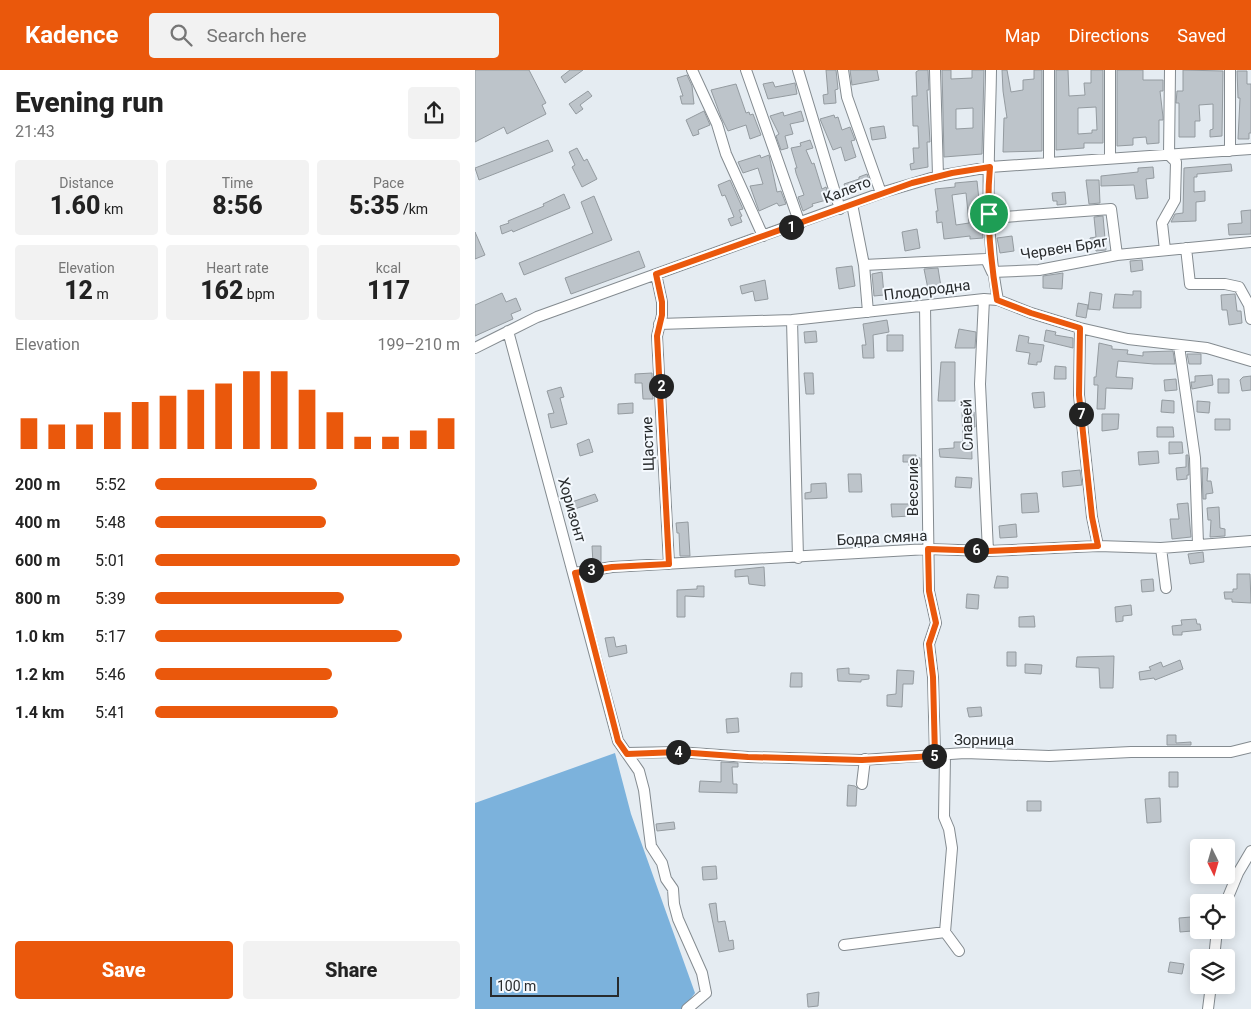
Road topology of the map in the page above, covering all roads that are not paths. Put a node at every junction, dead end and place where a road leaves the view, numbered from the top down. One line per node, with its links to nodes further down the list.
1 (693, 70): 23 (street)
2 (746, 70): 22 (street)
3 (798, 70): 20 (street)
4 (843, 70): 18 (street)
5 (935, 70): 17 (street)
6 (991, 70): 16 (street)
7 (1049, 70): 15 (street)
8 (1110, 70): 14 (street)
9 (1169, 70): 13 (street)
10 (1231, 70): 12 (street)
11 (1251, 150): 12 (street, Калето)
12 (1230, 151): 13 (street, Калето)
13 (1169, 155): 14 (street, Калето); 26 (street)
14 (1110, 158): 15 (street, Калето)
15 (1049, 163): 16 (street, Калето)
16 (990, 167): 17 (street, Калето); 21 (street)
17 (938, 176): 18 (street, Калето)
18 (881, 193): 19 (street, Калето)
19 (852, 204): 20 (street, Калето); 28 (street)
20 (840, 209): 22 (street, Калето)
21 (989, 218): 27 (street); 29 (street)
22 (800, 224): 23 (street, Калето)
23 (763, 236): 30 (street, Калето)
24 (1251, 242): 25 (street, Червен Бряг)
25 (1186, 248): 26 (street, Червен Бряг); 35 (street)
26 (1165, 250): 27 (street, Червен Бряг)
27 (1117, 255): 29 (street, Червен Бряг)
28 (864, 265): 29 (street); 34 (street)
29 (992, 272): 32 (street)
30 (656, 274): 37 (street, Щастие); 39 (street, Калето)
31 (984, 299): 32 (street, Плодородна); 33 (street, Плодородна); 48 (street, Славей)
32 (997, 300): 38 (street, Плодородна)
33 (925, 306): 34 (street, Плодородна); 47 (street, Веселие)
34 (868, 312): 36 (street, Плодородна)
35 (1251, 319)
36 (792, 320): 37 (street, Плодородна); 49 (street)
37 (659, 324): 50 (street, Щастие)
38 (1080, 328): 40 (street, Плодородна); 45 (street)
39 (509, 331): 41 (street, Калето); 51 (street, Хоризонт)
40 (1179, 346): 42 (street, Плодородна); 44 (street)
41 (475, 348)
42 (1251, 361)
43 (1251, 541): 44 (street, Бодра смяна)
44 (1198, 544): 46 (street, Бодра смяна)
45 (1098, 546): 46 (street, Бодра смяна); 48 (street, Бодра смяна)
46 (1161, 548): 52 (street)
47 (928, 549): 48 (street, Бодра смяна); 49 (street, Бодра смяна); 55 (street, Веселие)
48 (988, 551)
49 (798, 558): 50 (street, Бодра смяна)
50 (669, 564): 51 (street, Бодра смяна)
51 (575, 573): 54 (street, Хоризонт)
52 (1166, 588)
53 (1251, 747): 55 (street, Зорница)
54 (627, 754): 56 (street, Зорница); 64 (street, Хоризонт)
55 (940, 755): 56 (street, Зорница); 60 (street, Веселие)
56 (865, 759): 57 (street)
57 (862, 784)
58 (1251, 850): 59 (street)
59 (1229, 894)
60 (945, 932): 61 (street); 62 (street)
61 (844, 945)
62 (959, 951)
63 (1210, 994): 65 (street)
64 (687, 1009)
65 (1208, 1009)

